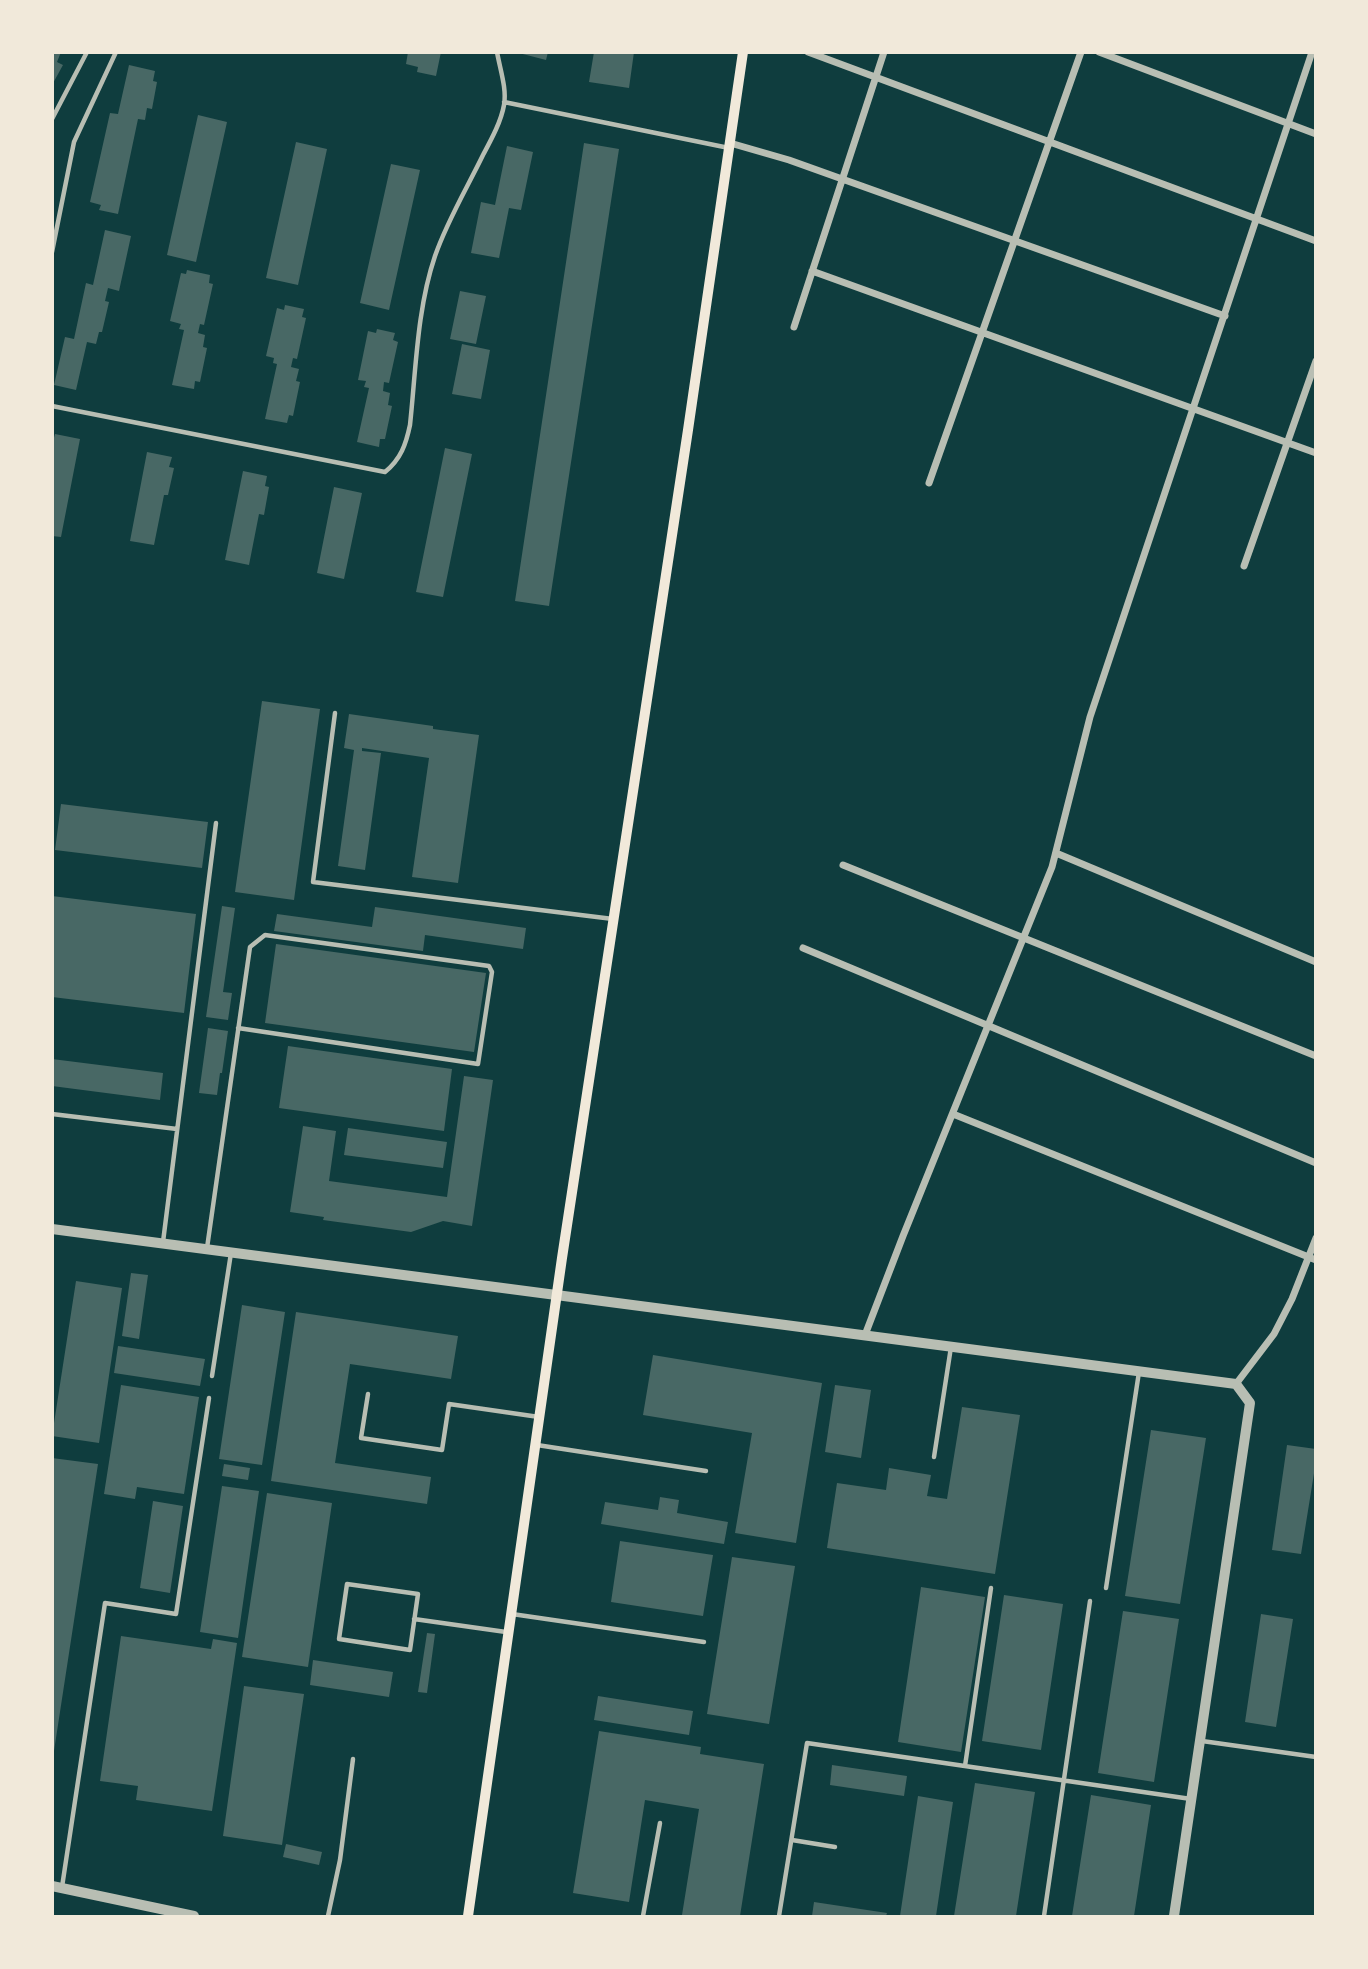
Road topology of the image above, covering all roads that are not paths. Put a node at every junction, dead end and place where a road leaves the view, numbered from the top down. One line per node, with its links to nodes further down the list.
1 (87, 52): 12 (lane)
2 (116, 52): 21 (lane)
3 (498, 52): 11 (lane)
4 (743, 52): 16 (main road)
5 (808, 52): 10 (street)
6 (884, 52): 10 (street)
7 (1081, 52): 15 (street)
8 (1100, 52): 13 (street)
9 (1312, 52): 13 (street)
10 (876, 78): 15 (street); 17 (street)
11 (504, 102): 16 (lane); 27 (lane)
12 (52, 119)
13 (1288, 124): 14 (street); 18 (street)
14 (1315, 134)
15 (1049, 142): 18 (street); 19 (street)
16 (730, 146): 17 (street); 37 (main road)
17 (842, 179): 19 (street); 22 (street)
18 (1256, 219): 20 (street); 23 (street)
19 (1014, 240): 23 (street); 25 (street)
20 (1315, 242)
21 (52, 252)
22 (812, 271): 24 (street); 25 (street)
23 (1225, 316): 28 (street)
24 (793, 327)
25 (982, 332): 28 (street); 31 (street)
26 (1315, 361): 29 (street)
27 (52, 406)
28 (1194, 409): 29 (street); 35 (street)
29 (1287, 442): 30 (street); 32 (street)
30 (1315, 453)
31 (929, 483)
32 (1244, 566)
33 (335, 713): 37 (lane)
34 (216, 823): 46 (lane)
35 (1056, 853): 38 (street); 40 (street)
36 (843, 864): 38 (street)
37 (614, 919): 54 (main road)
38 (1024, 937): 41 (street); 43 (street)
39 (803, 948): 41 (street)
40 (1315, 962)
41 (988, 1026): 45 (street); 47 (street)
42 (239, 1028): 42 (lane); 51 (lane)
43 (1315, 1056)
44 (52, 1114): 46 (lane)
45 (953, 1114): 53 (street); 55 (street)
46 (177, 1129): 50 (lane)
47 (1315, 1163)
48 (52, 1229): 50 (street)
49 (1315, 1238): 53 (street)
50 (163, 1243): 51 (street)
51 (207, 1249): 52 (street)
52 (231, 1252): 54 (street); 58 (lane)
53 (1312, 1259): 59 (street)
54 (557, 1295): 55 (street); 62 (main road)
55 (865, 1335): 56 (street)
56 (951, 1346): 57 (street); 64 (lane)
57 (1139, 1371): 59 (street); 67 (lane)
58 (212, 1376)
59 (1236, 1384): 73 (street)
60 (368, 1394): 62 (lane)
61 (209, 1398): 82 (lane)
62 (540, 1417): 63 (main road)
63 (536, 1445): 65 (lane); 69 (main road)
64 (934, 1457)
65 (706, 1471)
66 (991, 1588): 76 (lane)
67 (1106, 1588)
68 (1090, 1601): 77 (lane)
69 (512, 1614): 71 (main road); 72 (lane)
70 (414, 1619): 70 (lane); 71 (lane)
71 (510, 1633): 85 (main road)
72 (704, 1642)
73 (1200, 1740): 74 (lane); 78 (street)
74 (1315, 1757)
75 (353, 1759): 84 (lane)
76 (965, 1766): 77 (lane); 80 (lane)
77 (1064, 1781): 78 (lane); 88 (lane)
78 (1192, 1799): 89 (street)
79 (660, 1823): 86 (lane)
80 (792, 1840): 81 (lane); 87 (lane)
81 (835, 1847)
82 (57, 1887): 83 (street)
83 (194, 1916)
84 (328, 1916)
85 (468, 1916)
86 (643, 1916)
87 (779, 1916)
88 (1044, 1916)
89 (1174, 1916)

